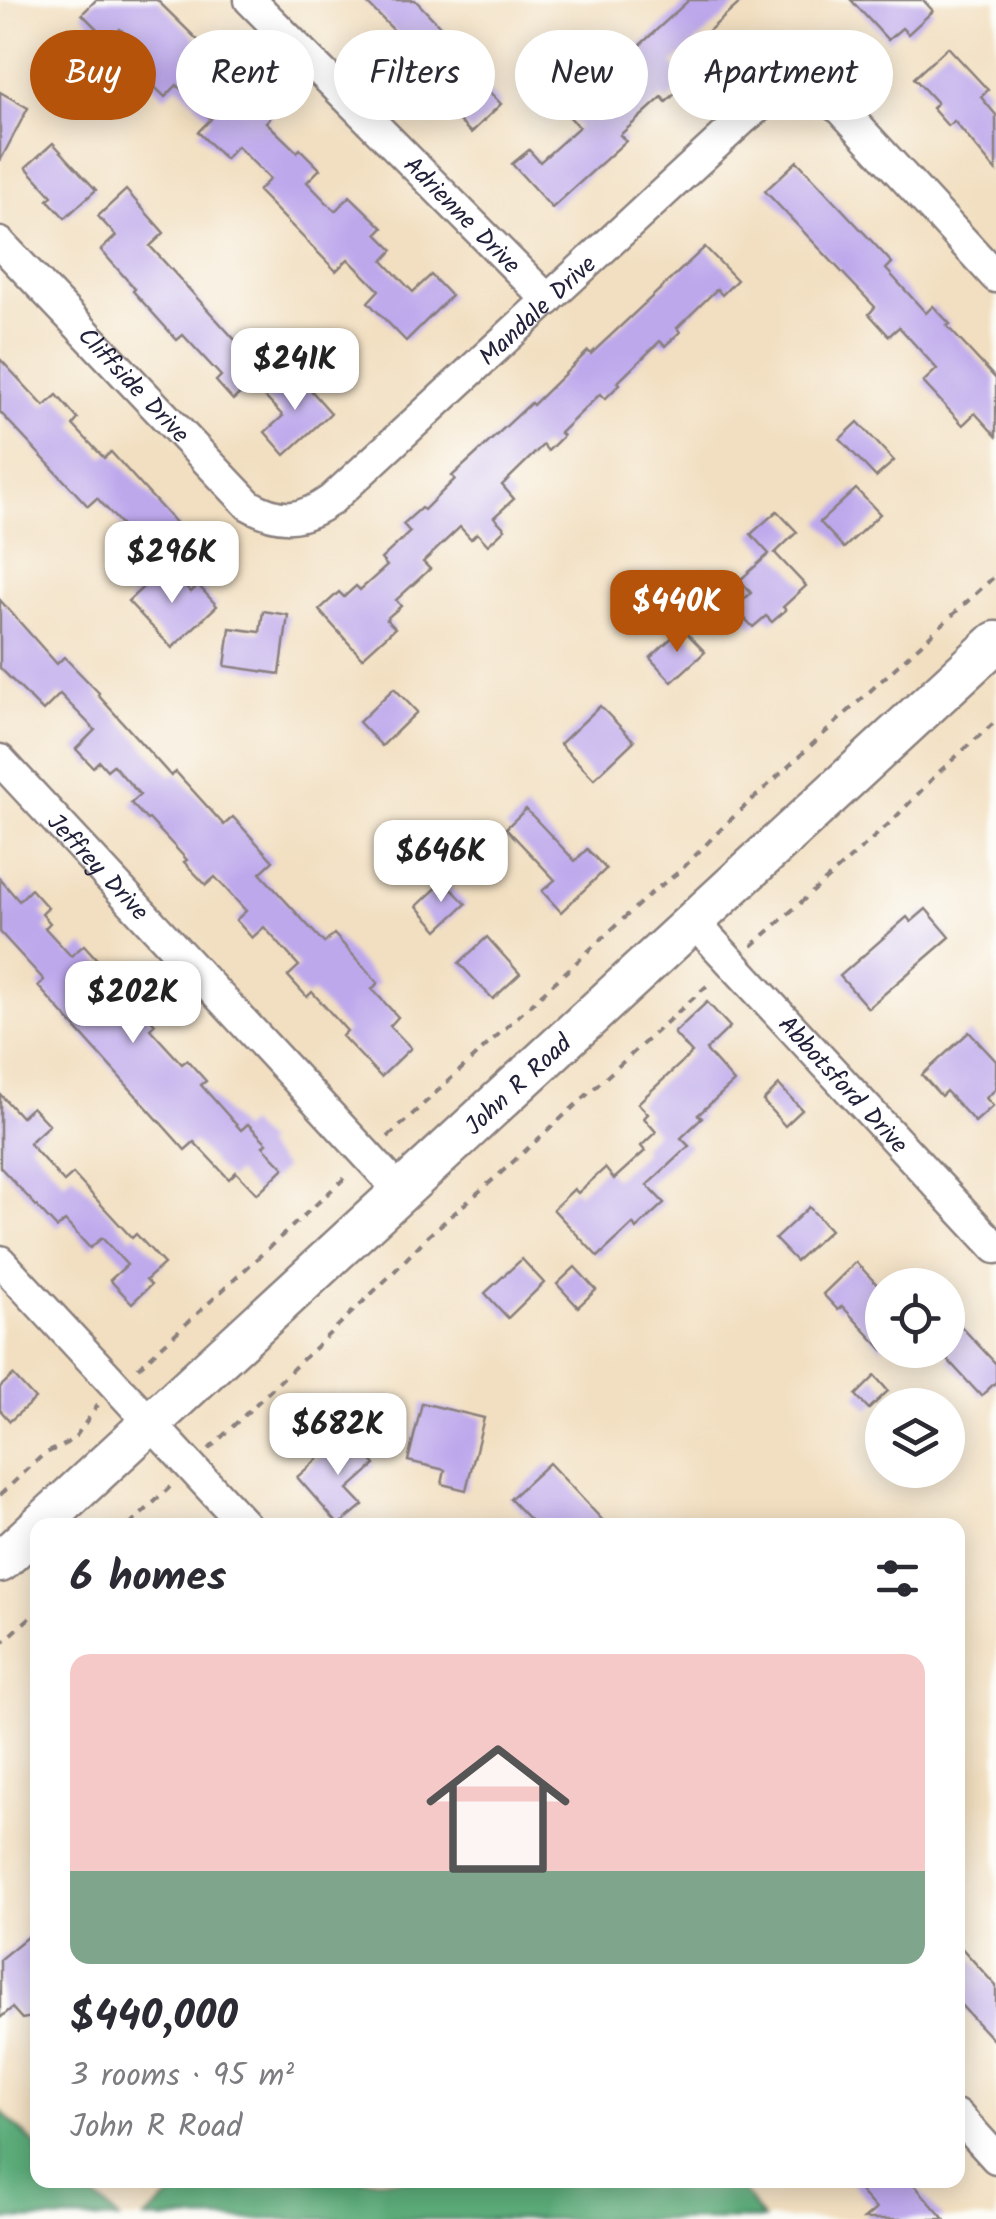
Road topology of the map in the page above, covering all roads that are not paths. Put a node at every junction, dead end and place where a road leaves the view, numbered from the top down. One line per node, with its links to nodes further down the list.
1 (250, 0): 4 (street, Adrienne Drive)
2 (0, 243): 5 (street, Cliffside Drive)
3 (996, 277): 4 (street, Mandale Drive)
4 (548, 300): 5 (street, Mandale Drive)
5 (275, 517)
6 (996, 642): 8 (main road, John R Road)
7 (0, 760): 9 (street, Jeffrey Drive)
8 (693, 921): 9 (main road, John R Road); 10 (street, Abbotsford Drive)
9 (401, 1192): 12 (main road, John R Road)
10 (996, 1248)
11 (0, 1261): 12 (street)
12 (151, 1424): 13 (main road, John R Road); 14 (street)
13 (48, 1518)
14 (238, 1518)
15 (30, 1534): 16 (main road, John R Road)
16 (0, 1562)
17 (965, 2124): 18 (street)
18 (996, 2158)

